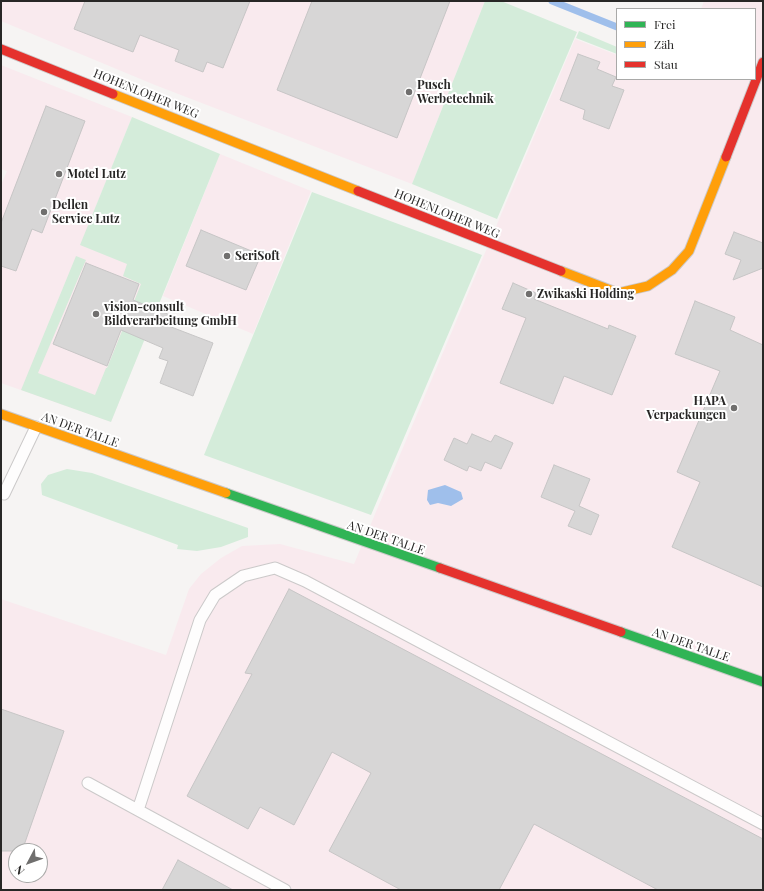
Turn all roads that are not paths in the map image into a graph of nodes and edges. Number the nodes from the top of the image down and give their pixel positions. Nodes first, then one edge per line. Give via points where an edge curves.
1 (1, 49) edge
2 (763, 62) edge
3 (756, 80) edge
4 (756, 80) edge
5 (1, 414) edge
6 (36, 427) junction
7 (4, 494) dead end
8 (763, 682) edge
9 (88, 783) dead end
10 (138, 810) junction
11 (763, 824) edge
12 (285, 890) edge

1 - 4 street, HOHENLOHER WEG via 618,293 648,286 672,270 689,251
2 - 3 street, HOHENLOHER WEG
5 - 6 street, AN DER TALLE
6 - 7 lane
6 - 8 street, AN DER TALLE
9 - 10 lane
10 - 11 lane via 200,620 215,595 243,576 275,568 312,585
10 - 12 lane

